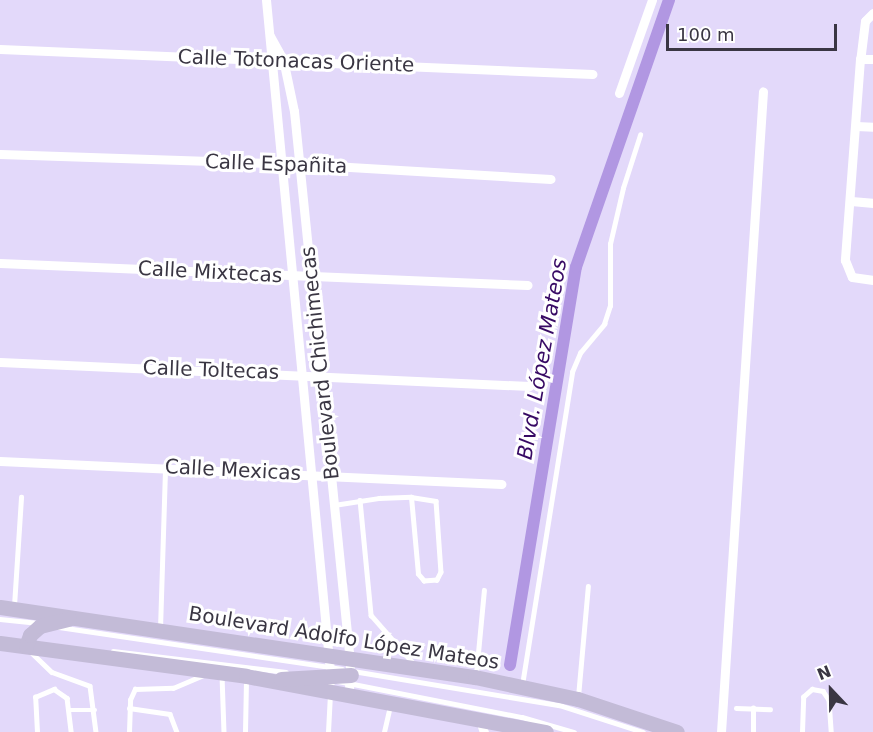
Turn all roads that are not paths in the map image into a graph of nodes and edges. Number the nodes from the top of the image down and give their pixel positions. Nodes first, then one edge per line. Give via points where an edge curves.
1 (266, 0) edge
2 (652, 0) edge
3 (873, 13) edge
4 (269, 35) junction
5 (0, 49) edge
6 (269, 58) junction
7 (283, 59) junction
8 (860, 59) junction
9 (873, 59) edge
10 (592, 74) dead end
11 (763, 91) dead end
12 (619, 93) dead end
13 (856, 126) junction
14 (873, 127) edge
15 (640, 135) dead end
16 (0, 154) edge
17 (283, 164) junction
18 (299, 164) junction
19 (551, 179) dead end
20 (850, 201) junction
21 (873, 203) edge
22 (0, 262) edge
23 (294, 276) junction
24 (310, 278) junction
25 (873, 279) edge
26 (528, 285) dead end
27 (0, 362) edge
28 (302, 373) junction
29 (320, 374) junction
30 (529, 386) dead end
31 (0, 461) edge
32 (165, 467) junction
33 (313, 474) junction
34 (332, 475) junction
35 (501, 484) dead end
36 (21, 497) dead end
37 (411, 497) junction
38 (360, 500) junction
39 (334, 505) junction
40 (588, 586) dead end
41 (484, 590) dead end
42 (7, 608) edge
43 (75, 618) junction
44 (0, 619) edge
45 (48, 625) junction
46 (160, 631) junction
47 (0, 637) edge
48 (0, 643) edge
49 (27, 644) junction
50 (419, 669) junction
51 (217, 672) junction
52 (331, 674) junction
53 (304, 675) junction
54 (246, 676) junction
55 (476, 677) junction
56 (350, 678) junction
57 (272, 681) junction
58 (522, 688) junction
59 (578, 699) junction
60 (390, 702) junction
61 (129, 708) junction
62 (736, 708) dead end
63 (753, 708) junction
64 (770, 708) dead end
65 (69, 710) junction
66 (95, 710) junction
67 (479, 717) junction
68 (37, 732) edge
69 (71, 732) edge
70 (96, 732) edge
71 (129, 732) edge
72 (177, 732) edge
73 (224, 732) edge
74 (245, 732) edge
75 (328, 732) edge
76 (384, 732) edge
77 (484, 732) edge
78 (546, 732) edge
79 (574, 732) edge
80 (643, 732) edge
81 (677, 732) edge
82 (721, 732) edge
83 (753, 732) edge
84 (802, 732) edge
85 (831, 732) edge

1 - 4 street, Boulevard Chichimecas
2 - 12 street
3 - 8 street via 865,21
4 - 6 street, Boulevard Chichimecas
4 - 7 street, Boulevard Chichimecas
5 - 6 street, Calle Totonacas Oriente
6 - 7 street, Calle Totonacas Oriente
6 - 17 street, Boulevard Chichimecas
7 - 10 street, Calle Totonacas Oriente
7 - 18 street, Boulevard Chichimecas via 291,90
8 - 9 street
8 - 13 street
11 - 82 street
13 - 14 street
13 - 20 street
15 - 58 lane via 610,244 610,306 604,324 580,353 572,372
16 - 17 street, Calle Españita
17 - 18 street, Calle Españita
17 - 23 street, Boulevard Chichimecas
18 - 19 street, Calle Españita
18 - 24 street, Boulevard Chichimecas
20 - 21 street
20 - 25 street via 846,265 852,277
22 - 23 street, Calle Mixtecas
23 - 24 street, Calle Mixtecas
23 - 28 street, Boulevard Chichimecas
24 - 26 street, Calle Mixtecas
24 - 29 street, Boulevard Chichimecas
27 - 28 street, Calle Toltecas
28 - 29 street, Calle Toltecas
28 - 33 street, Boulevard Chichimecas
29 - 30 street, Calle Toltecas
29 - 34 street, Boulevard Chichimecas
31 - 32 street, Calle Mexicas
32 - 33 street, Calle Mexicas
32 - 46 lane
33 - 34 street, Calle Mexicas
33 - 52 street, Boulevard Chichimecas
34 - 35 street, Calle Mexicas
34 - 39 street, Boulevard Chichimecas
36 - 42 lane
37 - 37 lane via 438,503 441,572 437,580 424,581 418,574
37 - 38 lane
38 - 39 lane
38 - 50 lane via 371,615
39 - 56 street, Boulevard Chichimecas
40 - 59 lane
41 - 55 lane
42 - 43 main road, Boulevard Adolfo López Mateos
43 - 45 main road
43 - 46 main road, Boulevard Adolfo López Mateos
44 - 45 lane
45 - 49 main road via 34,630
45 - 52 lane
46 - 52 main road, Boulevard Adolfo López Mateos
47 - 49 lane
48 - 49 main road, Boulevard Adolfo López Mateos
49 - 51 main road, Boulevard Adolfo López Mateos
49 - 53 lane
49 - 66 lane via 52,672 86,681
50 - 55 main road, Boulevard Adolfo López Mateos
50 - 56 main road, Boulevard Adolfo López Mateos
51 - 54 main road, Boulevard Adolfo López Mateos
51 - 61 lane via 174,688 135,689
51 - 73 lane
52 - 53 main road
52 - 56 main road, Boulevard Adolfo López Mateos
52 - 56 main road, Boulevard Adolfo López Mateos
52 - 57 main road, Boulevard Adolfo López Mateos
52 - 75 lane
53 - 57 main road
54 - 57 main road, Boulevard Adolfo López Mateos
54 - 74 lane
55 - 58 main road, Boulevard Adolfo López Mateos
56 - 60 main road, Boulevard Adolfo López Mateos
56 - 79 lane
56 - 80 lane via 559,705
58 - 59 main road, Boulevard Adolfo López Mateos
59 - 81 main road, Boulevard Adolfo López Mateos
60 - 67 main road, Boulevard Adolfo López Mateos
60 - 76 lane
61 - 71 lane
61 - 72 lane via 170,714
62 - 63 lane
63 - 64 lane
63 - 83 lane
65 - 66 lane
65 - 68 lane via 60,691 39,693 34,703
65 - 69 lane
66 - 70 lane
67 - 77 street
67 - 78 main road, Boulevard Adolfo López Mateos
84 - 85 lane via 803,697 812,689 823,691 829,700

